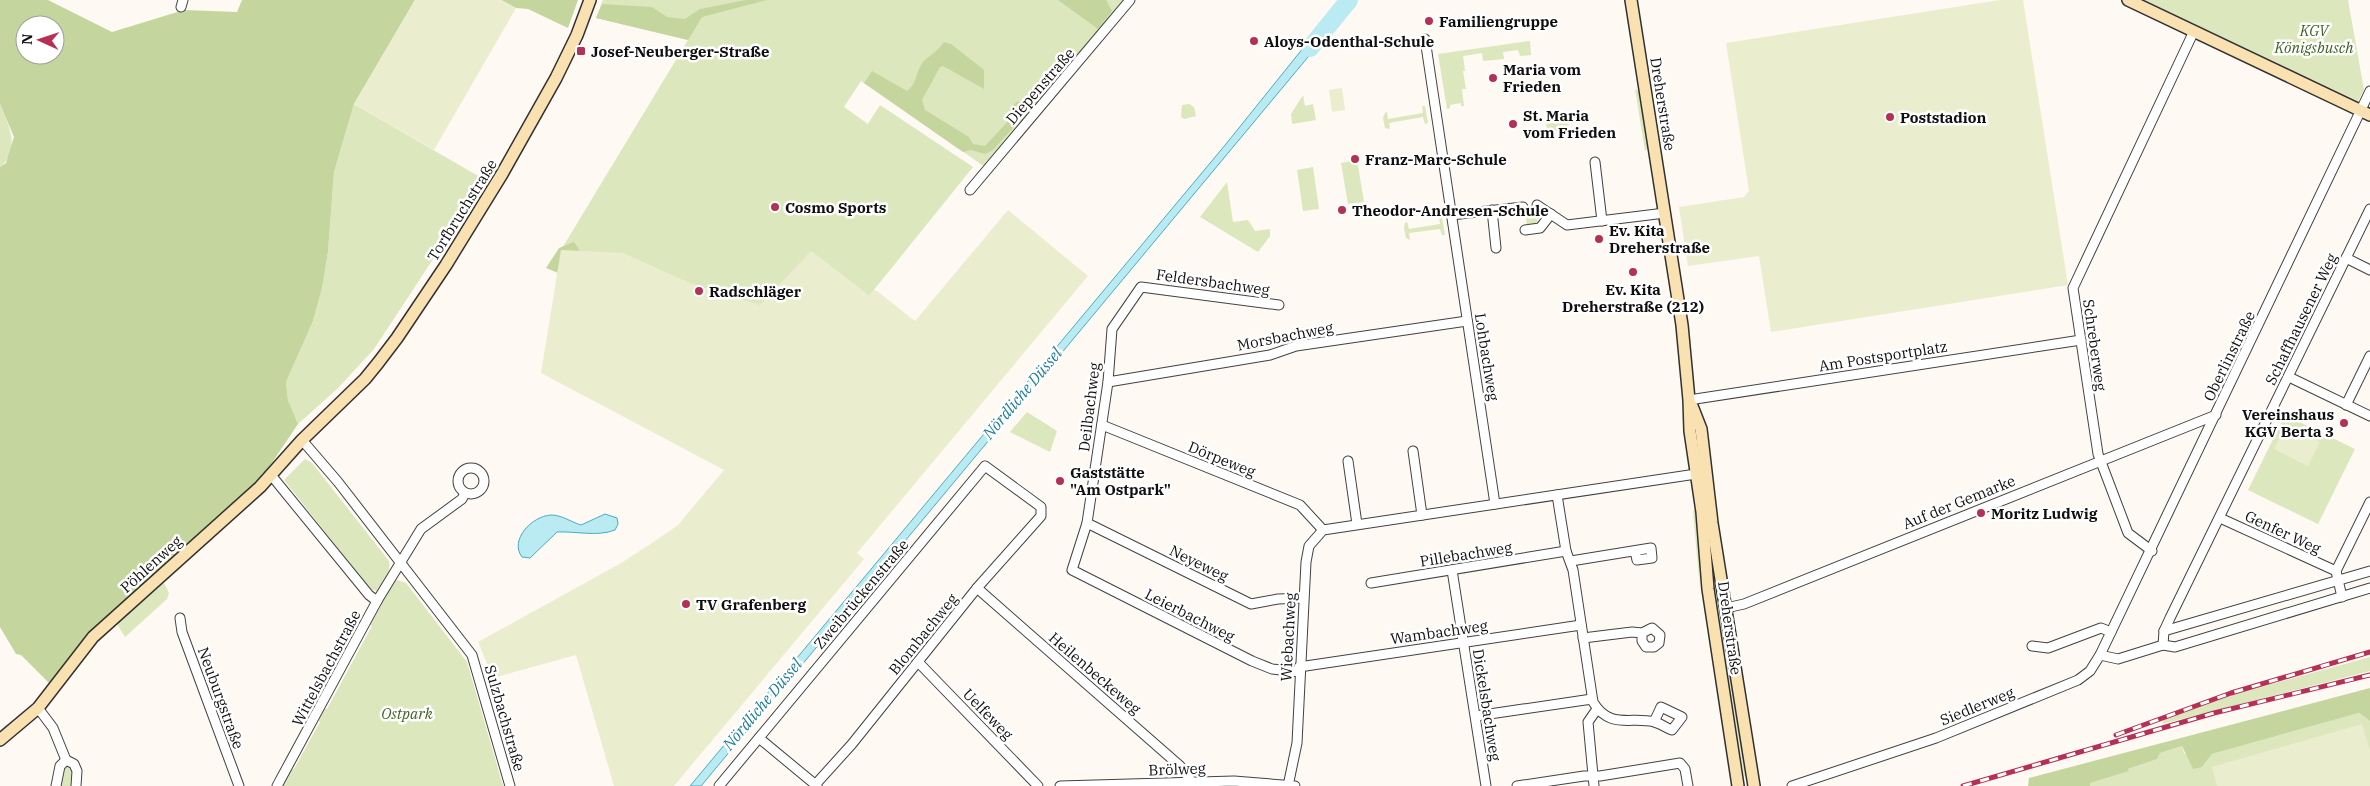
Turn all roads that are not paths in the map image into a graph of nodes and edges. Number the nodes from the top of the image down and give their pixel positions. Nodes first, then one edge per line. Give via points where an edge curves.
1 (590, 0) edge
2 (1130, 0) edge
3 (1632, 0) edge
4 (2128, 0) edge
5 (2194, 31) junction
6 (1425, 39) dead end
7 (2370, 91) edge
8 (2366, 113) edge
9 (1595, 162) dead end
10 (970, 190) dead end
11 (1537, 205) dead end
12 (1523, 207) dead end
13 (2370, 209) edge
14 (1492, 210) junction
15 (1665, 213) junction
16 (1551, 214) junction
17 (1451, 215) junction
18 (1602, 221) junction
19 (1525, 230) dead end
20 (1496, 248) dead end
21 (2346, 258) junction
22 (2370, 270) edge
23 (1144, 286) joint
24 (1279, 305) dead end
25 (1467, 321) junction
26 (2081, 340) junction
27 (2370, 356) edge
28 (2289, 377) junction
29 (1108, 382) junction
30 (1689, 400) junction
31 (2346, 405) junction
32 (328, 415) joint
33 (2216, 416) junction
34 (2370, 416) edge
35 (1102, 425) junction
36 (302, 440) junction
37 (1413, 450) dead end
38 (1348, 461) dead end
39 (2101, 461) junction
40 (1696, 474) junction
41 (271, 475) junction
42 (465, 493) dead end
43 (1557, 495) junction
44 (1034, 501) joint
45 (2370, 502) edge
46 (1495, 504) junction
47 (1422, 515) junction
48 (2220, 518) junction
49 (1087, 523) junction
50 (1712, 523) junction
51 (1358, 524) junction
52 (1323, 530) junction
53 (1635, 550) dead end
54 (2152, 550) junction
55 (1566, 551) junction
56 (1571, 561) junction
57 (400, 563) junction
58 (1072, 570) joint
59 (1452, 570) junction
60 (2336, 571) junction
61 (2370, 571) edge
62 (2338, 581) junction
63 (1371, 583) dead end
64 (977, 588) junction
65 (2370, 588) edge
66 (2342, 597) junction
67 (1303, 598) junction
68 (377, 601) junction
69 (1726, 608) junction
70 (1711, 611) junction
71 (180, 618) dead end
72 (1582, 625) junction
73 (2164, 631) junction
74 (2112, 632) junction
75 (1642, 633) dead end
76 (1584, 638) junction
77 (1463, 643) junction
78 (2162, 645) junction
79 (2032, 646) dead end
80 (2100, 655) junction
81 (918, 662) junction
82 (1300, 669) junction
83 (1592, 699) junction
84 (38, 708) junction
85 (1597, 709) junction
86 (1476, 716) junction
87 (1654, 722) dead end
88 (760, 738) junction
89 (0, 740) edge
90 (66, 760) junction
91 (1593, 781) edge
92 (1192, 784) edge
93 (816, 785) edge
94 (56, 786) edge
95 (76, 786) edge
96 (238, 786) edge
97 (277, 786) edge
98 (510, 786) edge
99 (719, 786) edge
100 (1038, 786) edge
101 (1060, 786) edge
102 (1067, 786) edge
103 (1291, 786) edge
104 (1486, 786) edge
105 (1517, 786) edge
106 (1688, 786) edge
107 (1738, 786) edge
108 (1754, 786) edge
109 (1792, 786) edge

1 - 32 main road, Torfbruchstraße via 577,35 549,90 466,234 397,338 364,379
2 - 10 street, Diepenstraße
3 - 15 main road, Dreherstraße
4 - 5 main road
5 - 8 main road
5 - 26 street, Schreberweg via 2074,282
6 - 17 street, Lohbachweg
7 - 8 street, Oberlinstraße
8 - 33 street, Oberlinstraße
9 - 18 street
11 - 16 street
12 - 14 street
13 - 21 street, Schaffhausener Weg
14 - 17 street
14 - 20 street
15 - 18 street
15 - 30 main road, Dreherstraße via 1682,325
16 - 18 street via 1567,225
16 - 19 street via 1540,228
17 - 25 street, Lohbachweg
21 - 22 street
21 - 28 street, Schaffhausener Weg
23 - 24 street, Feldersbachweg
23 - 29 street, Deilbachweg via 1113,326
25 - 29 street, Morsbachweg via 1296,346 1270,355
25 - 46 street, Lohbachweg
26 - 30 street, Am Postsportplatz
26 - 39 street, Schreberweg
27 - 31 street
28 - 31 street
28 - 48 street, Schaffhausener Weg
29 - 35 street, Deilbachweg
30 - 40 main road, Dreherstraße
30 - 50 main road, Dreherstraße via 1701,429
31 - 34 street
32 - 36 main road, Pöhlenweg
33 - 39 street, Auf der Gemarke
33 - 54 street, Oberlinstraße
35 - 49 street, Deilbachweg
35 - 52 street, Dörpeweg via 1300,505
36 - 41 main road, Pöhlenweg
36 - 57 street, Sulzbachstraße
37 - 47 street
38 - 51 street
39 - 54 street, Schreberweg via 2128,532
39 - 69 street, Auf der Gemarke via 1744,604
40 - 43 street
40 - 50 street, Dreherstraße via 1703,478
40 - 70 main road, Dreherstraße
41 - 68 street
41 - 84 main road, Pöhlenweg via 93,637
42 - 57 street via 462,499 421,529
43 - 46 street
43 - 55 street
44 - 64 street, Blombachweg via 1042,509 1040,516
44 - 88 street, Zweibrückenstraße via 985,466
45 - 60 street
46 - 47 street
47 - 51 street
48 - 60 street, Genfer Weg
48 - 73 street, Schaffhausener Weg
49 - 58 street, Deilbachweg
49 - 67 street, Neyeweg via 1251,604
50 - 69 main road, Dreherstraße
51 - 52 street
52 - 67 street, Wiebachweg via 1309,546
53 - 56 street
54 - 74 street, Oberlinstraße
55 - 56 street
55 - 59 street, Pillebachweg
56 - 72 street
57 - 68 street, Wittelsbachstraße
57 - 98 street, Sulzbachstraße via 472,655
58 - 82 street, Leierbachweg via 1252,661 1278,670
59 - 63 street, Pillebachweg
59 - 77 street, Dickelsbachweg
60 - 62 street
61 - 62 street
62 - 66 street
62 - 73 street
64 - 81 street, Blombachweg
64 - 92 street, Heilenbeckeweg via 1180,766
65 - 66 street
66 - 78 street via 2175,647
67 - 82 street, Wiebachweg
68 - 97 street, Wittelsbachstraße
69 - 70 main road, Auf der Gemarke
69 - 108 main road, Dreherstraße
70 - 107 main road, Dreherstraße
71 - 96 street, Neuburgstraße via 182,632
72 - 76 street
72 - 77 street, Wambachweg
73 - 78 street
74 - 79 street via 2101,628 2048,648
74 - 80 street, Oberlinstraße
75 - 76 street
76 - 83 street
77 - 82 street, Wambachweg
77 - 86 street, Dickelsbachweg
78 - 80 street via 2118,659
80 - 109 street, Siedlerweg via 2090,671 2078,680 1936,738
81 - 93 street, Blombachweg
81 - 100 street, Uelfeweg
82 - 103 street, Wiebachweg via 1297,743
83 - 85 street
83 - 86 street
84 - 89 main road, Pöhlenweg
84 - 90 street via 53,728
85 - 87 street via 1615,720
85 - 91 street via 1588,722
86 - 104 street, Dickelsbachweg
88 - 93 street
88 - 99 street, Zweibrückenstraße
90 - 94 street via 60,766
90 - 95 street via 74,764 77,771
91 - 105 street via 1584,776
91 - 106 street via 1680,763 1685,769
92 - 102 street, Brölweg
92 - 103 street, Brölweg
101 - 102 street, Brölweg

